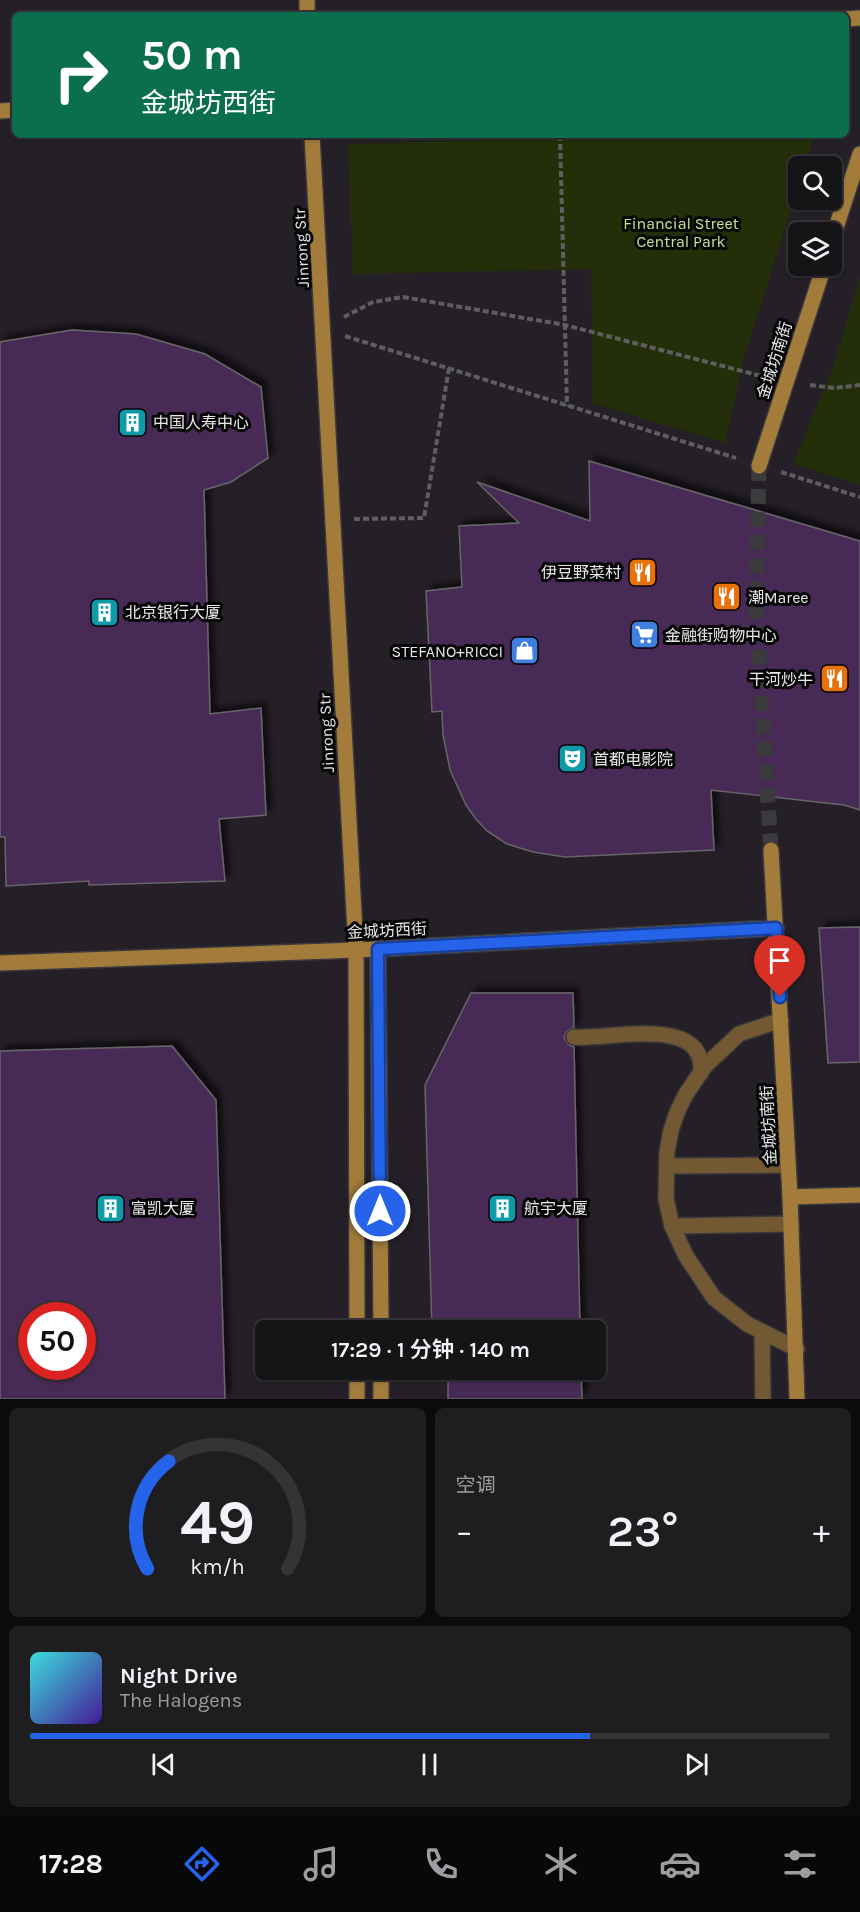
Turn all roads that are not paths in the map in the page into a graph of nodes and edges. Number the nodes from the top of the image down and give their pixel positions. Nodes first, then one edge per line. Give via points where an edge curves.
1 (312, 138) edge
2 (860, 154) edge
3 (838, 222) edge
4 (821, 276) edge
5 (759, 466) tunnel mouth
6 (771, 850) tunnel mouth
7 (776, 928) junction
8 (378, 949) junction
9 (356, 950) junction
10 (0, 963) edge
11 (781, 1020) junction
12 (574, 1037) dead end
13 (701, 1073) junction
14 (788, 1165) junction
15 (667, 1166) junction
16 (860, 1195) edge
17 (790, 1197) junction
18 (791, 1224) junction
19 (672, 1226) junction
20 (357, 1320) edge
21 (381, 1320) edge
22 (762, 1332) junction
23 (797, 1349) junction
24 (357, 1380) edge
25 (381, 1380) edge
26 (357, 1399) edge
27 (381, 1399) edge
28 (764, 1399) edge
29 (797, 1399) edge

1 - 9 street, Jinrong Str
2 - 3 street
4 - 5 street, 金城坊南街
6 - 7 street, 金城坊南街
7 - 8 street, 金城坊西街
7 - 11 street, 金城坊南街
8 - 9 street, 金城坊西街
8 - 21 street
9 - 10 street, 金城坊西街
9 - 20 street, Jinrong Str
11 - 13 street via 739,1034
11 - 14 street, 金城坊南街
12 - 13 street via 681,1037 695,1047
13 - 15 street via 678,1110 671,1130
14 - 15 street
14 - 17 street, 金城坊南街
15 - 19 street via 666,1199
16 - 17 street
17 - 18 street, 金城坊南街
18 - 19 street
18 - 23 street, 金城坊南街
19 - 22 street via 686,1256 714,1298
22 - 23 street
22 - 28 street
23 - 29 street, 金城坊南街
24 - 26 street
25 - 27 street

